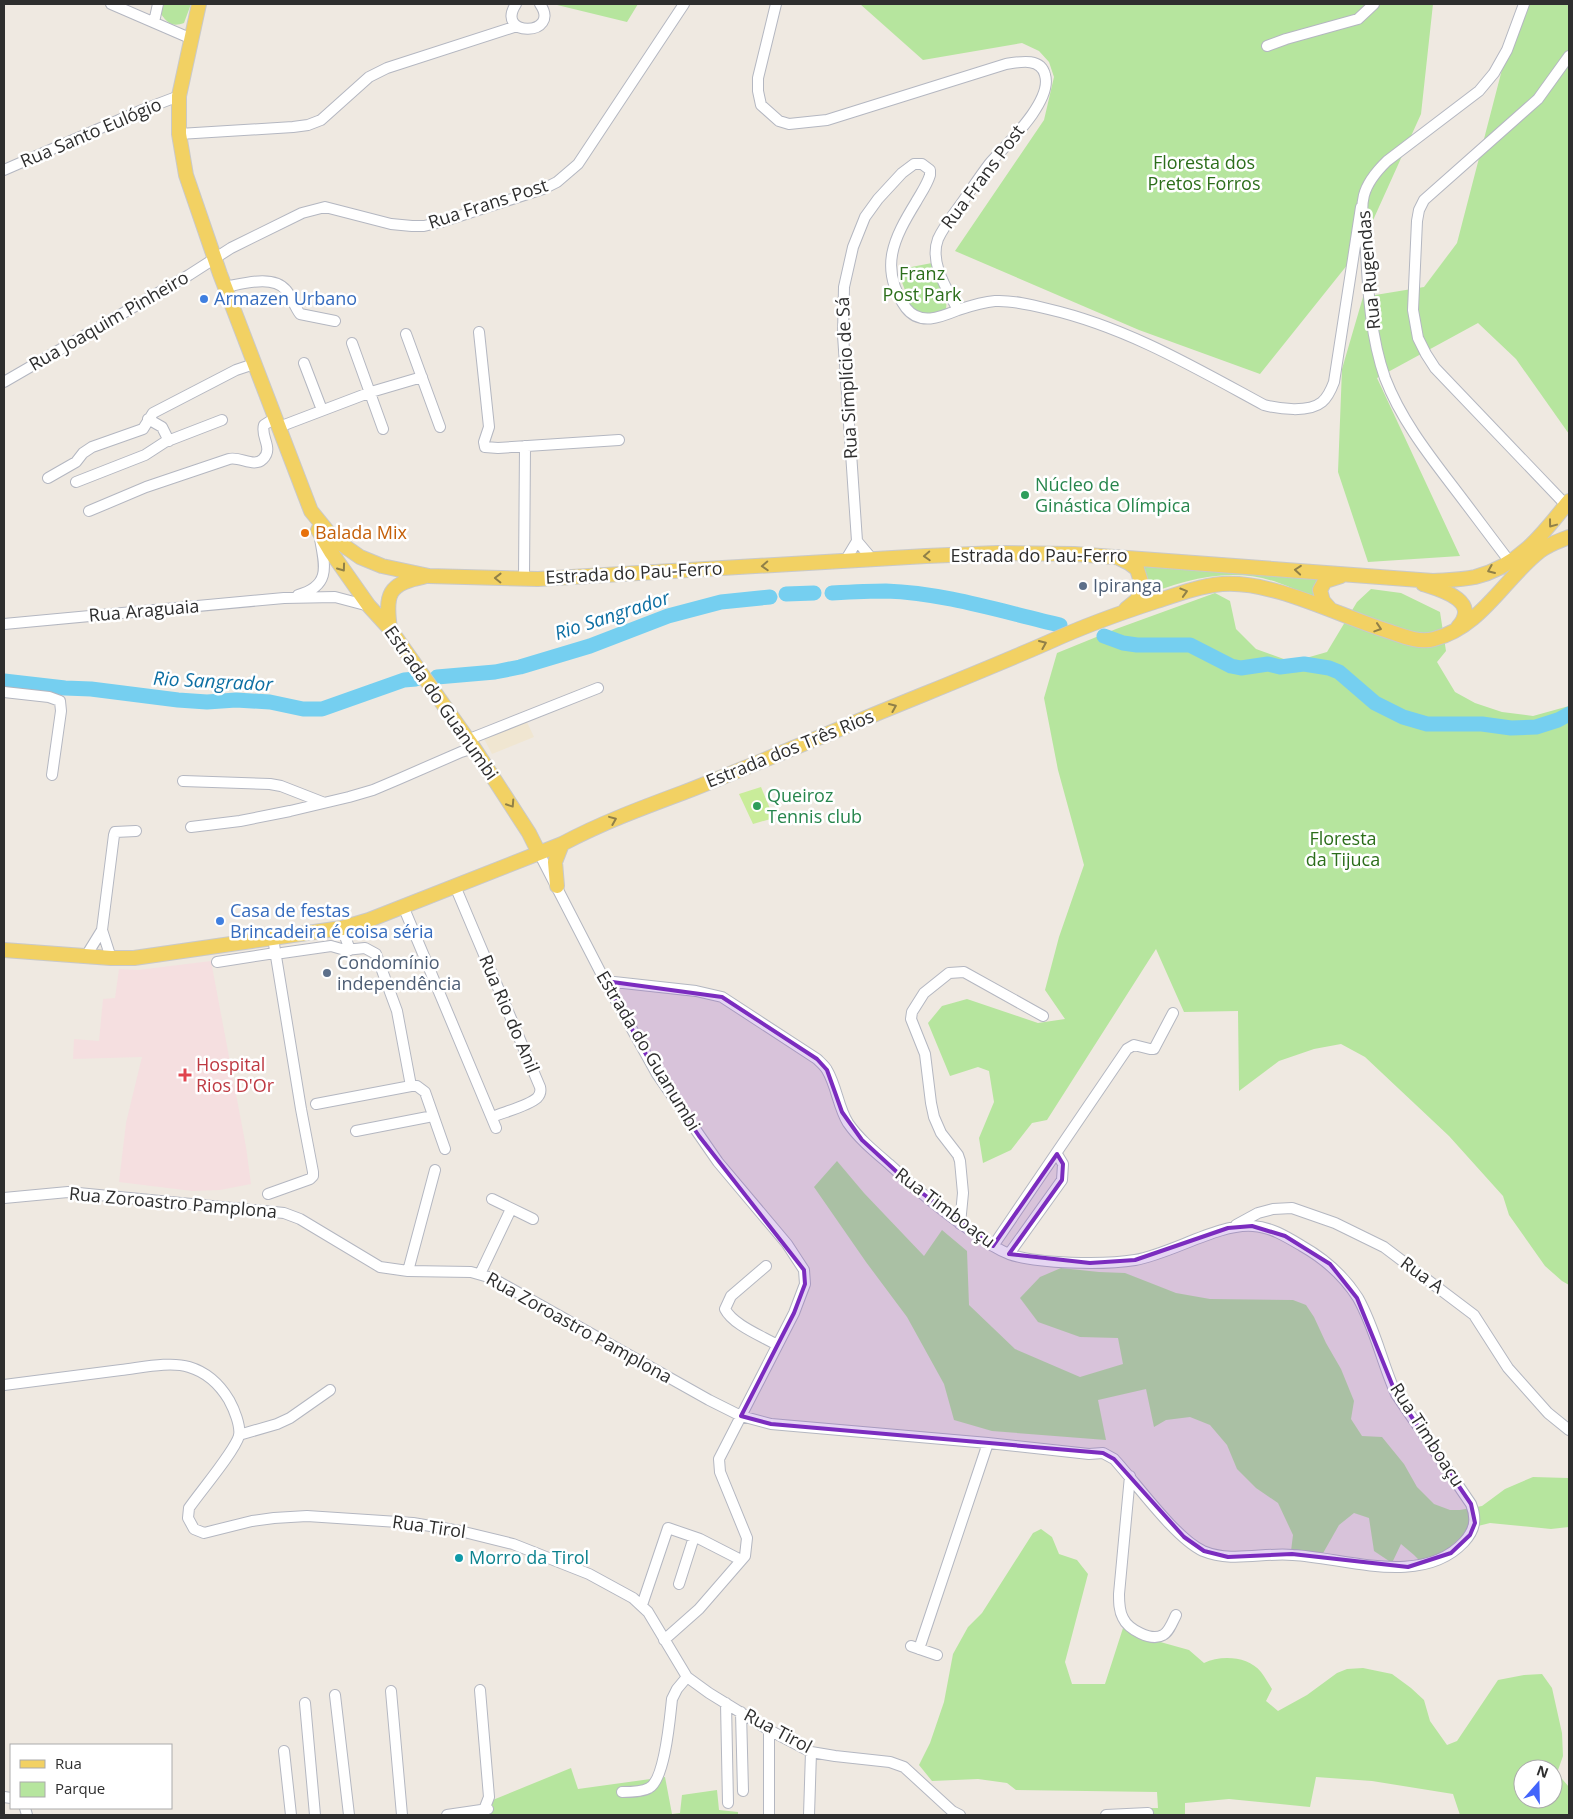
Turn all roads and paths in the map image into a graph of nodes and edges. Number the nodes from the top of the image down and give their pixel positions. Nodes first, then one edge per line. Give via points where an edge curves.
1 (112, 4) edge
2 (158, 4) edge
3 (199, 4) edge
4 (540, 4) edge
5 (684, 4) edge
6 (776, 4) edge
7 (1374, 4) edge
8 (1524, 4) edge
9 (511, 6) edge
10 (154, 22) junction
11 (517, 26) junction
12 (192, 39) junction
13 (1266, 46) dead end
14 (1569, 56) edge
15 (179, 96) junction
16 (179, 134) junction
17 (4, 170) edge
18 (1361, 207) junction
19 (215, 258) junction
20 (225, 287) junction
21 (958, 310) junction
22 (335, 321) dead end
23 (479, 332) dead end
24 (406, 334) dead end
25 (352, 343) dead end
26 (304, 363) dead end
27 (254, 364) junction
28 (422, 377) junction
29 (4, 382) edge
30 (371, 392) junction
31 (322, 410) junction
32 (148, 419) junction
33 (222, 420) dead end
34 (277, 422) junction
35 (440, 427) dead end
36 (383, 428) dead end
37 (619, 440) dead end
38 (169, 441) junction
39 (525, 446) junction
40 (48, 478) dead end
41 (76, 482) dead end
42 (1568, 503) edge
43 (89, 511) dead end
44 (311, 511) junction
45 (320, 536) junction
46 (1569, 537) edge
47 (857, 542) junction
48 (1536, 548) junction
49 (1116, 556) junction
50 (873, 560) junction
51 (846, 561) junction
52 (1510, 562) junction
53 (1347, 574) junction
54 (429, 576) junction
55 (524, 578) junction
56 (1403, 578) junction
57 (284, 598) junction
58 (369, 606) junction
59 (1332, 611) junction
60 (1121, 613) junction
61 (4, 624) edge
62 (390, 629) junction
63 (1455, 630) junction
64 (598, 688) dead end
65 (4, 692) edge
66 (470, 744) junction
67 (52, 775) dead end
68 (183, 781) dead end
69 (322, 802) junction
70 (191, 827) dead end
71 (136, 831) dead end
72 (529, 833) junction
73 (565, 842) junction
74 (539, 853) junction
75 (502, 867) junction
76 (455, 886) junction
77 (557, 886) junction
78 (403, 906) junction
79 (342, 928) junction
80 (102, 930) junction
81 (274, 938) junction
82 (4, 950) edge
83 (350, 950) junction
84 (279, 953) junction
85 (86, 956) junction
86 (110, 958) junction
87 (217, 962) dead end
88 (605, 981) junction
89 (1173, 1013) dead end
90 (1043, 1016) dead end
91 (411, 1086) junction
92 (316, 1104) dead end
93 (433, 1116) junction
94 (492, 1117) junction
95 (496, 1128) dead end
96 (356, 1132) dead end
97 (445, 1149) dead end
98 (1057, 1154) junction
99 (435, 1170) dead end
100 (268, 1194) dead end
101 (4, 1198) edge
102 (492, 1199) dead end
103 (512, 1209) junction
104 (533, 1220) dead end
105 (960, 1224) junction
106 (1228, 1228) junction
107 (993, 1246) junction
108 (1010, 1254) junction
109 (766, 1266) dead end
110 (408, 1270) junction
111 (480, 1274) junction
112 (777, 1345) junction
113 (4, 1385) edge
114 (330, 1390) dead end
115 (741, 1416) junction
116 (1569, 1430) edge
117 (239, 1435) junction
118 (988, 1443) junction
119 (1130, 1476) junction
120 (694, 1537) junction
121 (741, 1560) junction
122 (679, 1584) dead end
123 (642, 1605) junction
124 (1176, 1616) dead end
125 (664, 1640) junction
126 (937, 1655) dead end
127 (687, 1677) junction
128 (480, 1690) dead end
129 (391, 1691) dead end
130 (334, 1695) dead end
131 (305, 1703) dead end
132 (726, 1703) junction
133 (741, 1712) junction
134 (769, 1730) junction
135 (284, 1751) dead end
136 (811, 1752) junction
137 (742, 1791) dead end
138 (622, 1792) dead end
139 (728, 1803) dead end
140 (486, 1811) edge
141 (1148, 1813) dead end
142 (291, 1815) edge
143 (316, 1815) edge
144 (349, 1815) edge
145 (402, 1815) edge
146 (447, 1815) edge
147 (769, 1815) edge
148 (810, 1815) edge
149 (960, 1815) edge
150 (1106, 1815) edge

1 - 10 street
2 - 10 street
3 - 12 main road, Estrada do Pau-Ferro
4 - 11 street via 544,16 540,24 532,30
5 - 19 street, Rua Frans Post via 578,164 557,182 529,194 424,226 401,226 335,208 315,208
6 - 21 street, Rua Frans Post via 758,78 758,91 761,105 779,121 789,124 827,120 1006,64 1035,63 1045,72 1046,91 1038,105 989,165 935,246 944,283
7 - 13 street via 1358,19
8 - 18 street, Rua Rugendas via 1507,50 1494,73 1478,91 1378,170 1370,180
9 - 11 street
10 - 12 street
11 - 16 street via 377,72 315,123
12 - 15 main road, Estrada do Pau-Ferro
14 - 42 street via 1538,99 1424,200 1417,221 1412,296 1418,338 1435,368
15 - 16 main road, Estrada do Pau-Ferro
15 - 17 street, Rua Santo Eulógio
16 - 19 main road, Estrada do Pau-Ferro via 186,174
18 - 21 street via 1334,382 1329,395 1310,407 1274,408 1142,341 1069,314 996,301
18 - 52 street, Rua Rugendas via 1375,341 1396,403 1433,461
19 - 20 main road, Estrada do Pau-Ferro
19 - 29 street, Rua Joaquim Pinheiro
20 - 22 street via 276,282 288,292 300,314
20 - 27 main road, Estrada do Pau-Ferro
21 - 47 street, Rua Simplício de Sá via 929,320 918,317 908,310 894,284 891,261 894,244 930,175 930,170 922,164 914,164 902,173 865,217 853,247 844,287 843,336
23 - 39 street via 489,427 485,447
24 - 28 street
25 - 30 street
26 - 31 street
27 - 32 street via 153,413
27 - 34 main road, Estrada do Pau-Ferro
28 - 30 street
28 - 35 street
30 - 31 street
30 - 36 street
31 - 34 street
32 - 38 street via 162,427
32 - 40 street via 143,429 92,447 76,462
33 - 38 street
34 - 43 street via 264,426 268,448 260,462 229,459 146,487
34 - 44 main road, Estrada do Pau-Ferro
37 - 39 street
38 - 41 street via 145,455
39 - 55 street
42 -> 48 main road, Estrada dos Três Rios
44 - 45 main road, Estrada do Guanumbi
44 - 54 main road, Estrada do Pau-Ferro via 333,538 360,557 382,566
45 - 57 street, Rua Araguaia via 324,567 321,581 305,593
45 -> 58 main road, Estrada do Guanumbi
46 - 48 main road
47 - 50 street
47 - 51 street
48 - 52 main road, Estrada do Pau-Ferro
48 - 63 main road, Estrada dos Três Rios via 1487,606
49 -> 50 main road, Estrada do Pau-Ferro via 998,553
53 -> 49 main road, Estrada do Pau-Ferro
49 - 60 main road via 1137,569 1142,585 1137,600
50 - 51 main road, Estrada do Pau-Ferro
51 -> 55 main road, Estrada do Pau-Ferro
52 -> 56 main road, Estrada do Pau-Ferro via 1476,576 1433,580
53 - 56 main road, Estrada do Pau-Ferro
53 - 59 main road via 1322,585 1322,601
55 -> 54 main road, Estrada do Pau-Ferro
54 - 62 main road via 407,580 392,591 388,602
56 - 63 main road via 1449,593 1461,602 1464,618
57 - 58 street, Rua Araguaia via 335,597
57 - 61 street, Rua Araguaia
58 - 62 main road, Estrada do Guanumbi
60 -> 59 main road, Estrada dos Três Rios via 1197,588 1221,584 1255,586
59 -> 63 main road, Estrada dos Três Rios via 1418,640 1431,640
73 -> 60 main road, Estrada dos Três Rios
62 - 66 main road, Estrada do Guanumbi
64 - 66 street
65 - 67 street via 60,701 62,711
66 - 69 street via 461,752 373,790
66 -> 72 main road, Estrada do Guanumbi
68 - 69 street via 270,784
69 - 70 street via 290,811
71 - 80 street via 115,832
72 - 73 main road via 538,838
72 - 74 main road, Estrada do Guanumbi
72 - 75 main road via 523,850
73 - 74 main road, Estrada dos Três Rios
73 - 77 main road via 555,862
74 - 75 main road, Estrada dos Três Rios
74 - 77 street, Estrada do Guanumbi
75 - 76 main road, Estrada dos Três Rios
76 - 78 main road, Estrada dos Três Rios
76 - 94 street, Rua Rio do Anil via 541,1091 532,1101
77 - 88 street, Estrada do Guanumbi
78 - 79 main road, Estrada dos Três Rios
78 - 94 street
79 - 81 main road, Estrada dos Três Rios
79 - 83 street
80 - 85 street
80 - 86 street
81 - 84 street
81 - 86 main road, Estrada dos Três Rios via 134,958
82 - 85 main road, Estrada dos Três Rios
83 - 84 street via 331,946
83 - 91 street via 365,948 376,954 397,1011
84 - 87 street
84 - 100 street via 313,1176
85 - 86 main road, Estrada dos Três Rios
88 - 105 street, Rua Timboaçu via 722,997 817,1059 828,1070 842,1112 862,1140
88 - 112 street, Estrada do Guanumbi via 657,1074 699,1136 787,1244 804,1270 805,1284
89 - 98 street via 1154,1049 1134,1045 1127,1049
90 - 105 street via 964,972 955,971 924,993 912,1012 911,1019 925,1054 934,1117 960,1161 963,1193
91 - 92 street
91 - 93 street via 425,1092
93 - 96 street
93 - 97 street
94 - 95 street
98 - 107 street
98 - 108 street via 1062,1164 1062,1180
99 - 110 street
101 - 110 street, Rua Zoroastro Pamplona via 68,1192 284,1213 300,1219 380,1267
102 - 103 street
103 - 104 street
103 - 111 street
105 - 107 street, Rua Timboaçu
106 - 108 street, Rua Timboaçu via 1135,1260 1090,1263
106 - 116 street, Rua A via 1258,1213 1292,1208 1374,1241 1474,1315 1508,1368
106 - 119 street, Rua Timboaçu via 1252,1226 1286,1236 1330,1264 1346,1282 1369,1321 1396,1394 1465,1493 1475,1523 1470,1535 1451,1553 1408,1567 1292,1554 1228,1557 1204,1551 1184,1537
107 - 108 street, Rua Timboaçu
109 - 112 street via 731,1296 725,1309 728,1316
110 - 111 street, Rua Zoroastro Pamplona
111 - 115 street, Rua Zoroastro Pamplona
112 - 115 street, Estrada do Guanumbi
113 - 117 street via 150,1366 188,1366 202,1372 224,1392 237,1418
114 - 117 street via 290,1418
115 - 118 street, Rua Timboaçu via 771,1424
115 - 121 street, Estrada do Guanumbi via 719,1465 747,1538 745,1556
117 - 123 street, Rua Tirol via 189,1508 190,1524 199,1532 213,1532 252,1521 307,1516 413,1523 451,1529 548,1556 598,1579
118 - 119 street, Rua Timboaçu via 1103,1453 1114,1459
118 - 126 street via 915,1647
119 - 124 street via 1120,1612 1135,1629 1153,1637 1166,1634
120 - 121 street
120 - 122 street
120 - 123 street via 668,1528
121 - 125 street, Estrada do Guanumbi via 699,1609
123 - 125 street, Rua Tirol
125 - 127 street, Rua Tirol
127 - 132 street, Rua Tirol
127 - 138 street via 672,1698 656,1782 641,1791
128 - 140 street via 489,1797
129 - 145 street
130 - 144 street
131 - 143 street
132 - 133 street, Rua Tirol
132 - 139 street
133 - 134 street, Rua Tirol
133 - 137 street
134 - 136 street, Rua Tirol
134 - 147 street
135 - 142 street
136 - 148 street
136 - 149 street, Rua Tirol via 897,1764 910,1771
140 - 146 street
141 - 150 street

